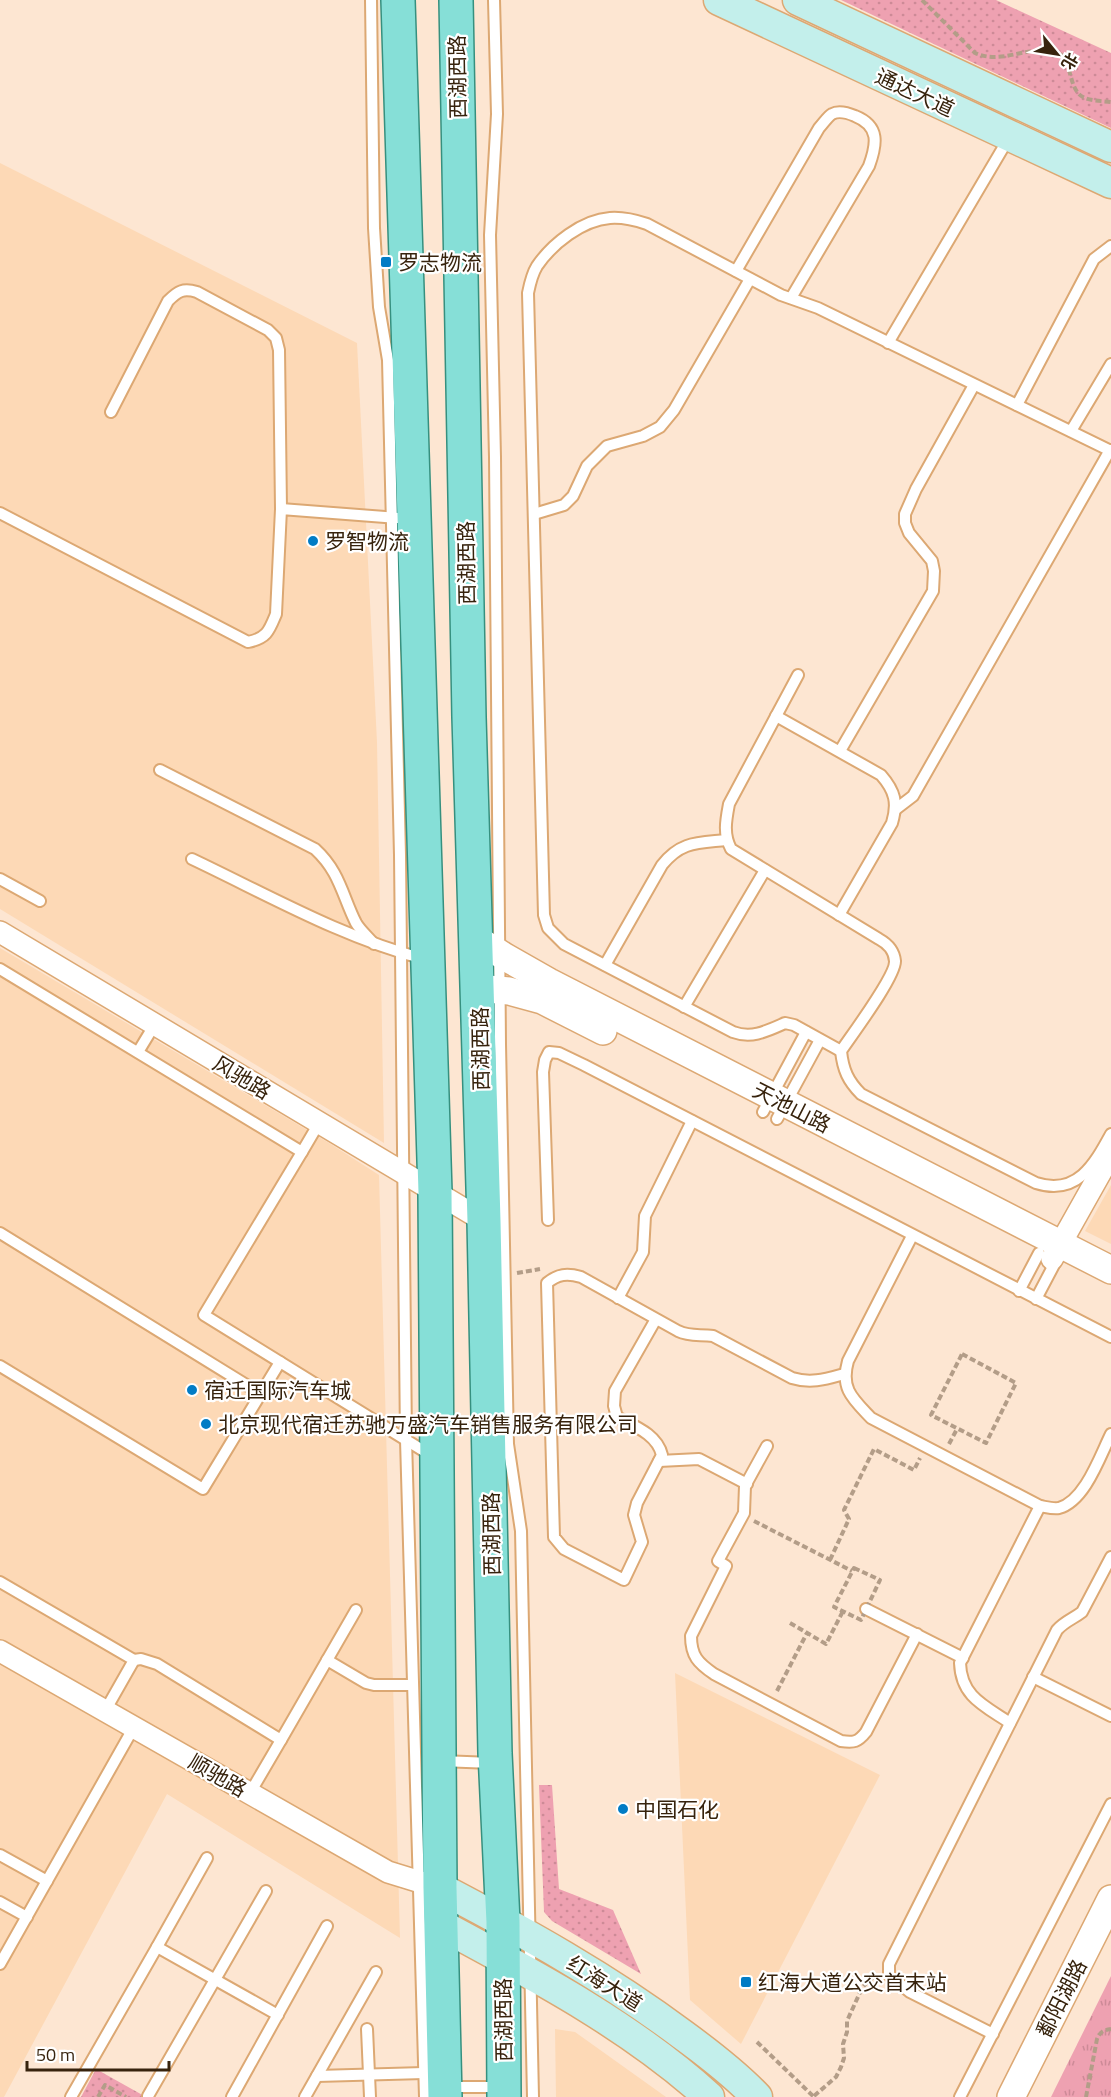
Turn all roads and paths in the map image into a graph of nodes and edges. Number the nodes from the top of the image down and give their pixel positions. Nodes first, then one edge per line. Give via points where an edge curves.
1 (370, 0) edge
2 (398, 0) edge
3 (456, 0) edge
4 (494, 0) edge
5 (719, 0) edge
6 (798, 0) edge
7 (922, 0) edge
8 (1111, 102) edge
9 (1010, 136) junction
10 (1111, 147) edge
11 (1111, 183) edge
12 (1111, 246) edge
13 (736, 271) junction
14 (750, 279) junction
15 (791, 298) junction
16 (888, 343) junction
17 (1111, 364) edge
18 (974, 385) junction
19 (1017, 405) junction
20 (111, 412) dead end
21 (1071, 431) junction
22 (1111, 450) edge
23 (281, 509) junction
24 (0, 513) edge
25 (534, 514) junction
26 (403, 518) junction
27 (798, 675) dead end
28 (776, 716) junction
29 (840, 751) junction
30 (160, 770) dead end
31 (896, 809) junction
32 (726, 840) junction
33 (192, 859) dead end
34 (765, 870) junction
35 (0, 879) edge
36 (40, 901) dead end
37 (839, 915) junction
38 (0, 932) edge
39 (374, 944) junction
40 (488, 946) junction
41 (414, 957) junction
42 (605, 965) junction
43 (0, 969) edge
44 (489, 989) junction
45 (684, 1007) junction
46 (155, 1024) junction
47 (806, 1032) junction
48 (820, 1040) junction
49 (841, 1051) junction
50 (138, 1052) junction
51 (774, 1108) junction
52 (692, 1121) junction
53 (319, 1123) junction
54 (1111, 1134) edge
55 (302, 1152) junction
56 (1111, 1154) edge
57 (404, 1173) junction
58 (435, 1192) junction
59 (548, 1220) dead end
60 (484, 1221) junction
61 (0, 1233) edge
62 (912, 1236) junction
63 (1052, 1254) junction
64 (1111, 1270) edge
65 (1111, 1289) edge
66 (1019, 1291) junction
67 (618, 1298) junction
68 (1036, 1299) junction
69 (656, 1319) junction
70 (1111, 1337) edge
71 (280, 1362) junction
72 (0, 1366) edge
73 (844, 1374) junction
74 (261, 1394) junction
75 (957, 1429) joint
76 (1111, 1434) edge
77 (406, 1440) junction
78 (767, 1446) dead end
79 (926, 1447) junction
80 (437, 1460) junction
81 (659, 1461) junction
82 (747, 1484) junction
83 (1040, 1506) junction
84 (742, 1515) junction
85 (1111, 1557) edge
86 (830, 1560) junction
87 (852, 1571) junction
88 (0, 1582) edge
89 (866, 1609) junction
90 (356, 1610) dead end
91 (843, 1611) junction
92 (790, 1623) dead end
93 (807, 1633) junction
94 (917, 1635) junction
95 (0, 1651) edge
96 (963, 1658) junction
97 (134, 1660) junction
98 (327, 1660) junction
99 (1033, 1677) junction
100 (413, 1685) junction
101 (771, 1703) junction
102 (105, 1711) junction
103 (1111, 1716) edge
104 (1010, 1722) junction
105 (134, 1727) junction
106 (281, 1740) junction
107 (439, 1761) junction
108 (495, 1763) junction
109 (250, 1793) junction
110 (1111, 1804) edge
111 (0, 1854) edge
112 (207, 1858) dead end
113 (47, 1881) junction
114 (430, 1885) junction
115 (266, 1891) dead end
116 (1111, 1899) edge
117 (0, 1902) edge
118 (27, 1917) junction
119 (441, 1925) junction
120 (327, 1926) dead end
121 (516, 1929) junction
122 (1111, 1930) edge
123 (158, 1947) junction
124 (0, 1964) edge
125 (517, 1966) junction
126 (376, 1972) dead end
127 (889, 1975) junction
128 (215, 1979) junction
129 (278, 2015) junction
130 (367, 2029) dead end
131 (1111, 2029) edge
132 (993, 2034) junction
133 (757, 2042) dead end
134 (369, 2075) junction
135 (317, 2076) junction
136 (435, 2089) edge
137 (514, 2094) edge
138 (148, 2096) edge
139 (71, 2097) edge
140 (98, 2097) edge
141 (126, 2097) edge
142 (232, 2097) edge
143 (305, 2097) edge
144 (370, 2097) edge
145 (709, 2097) edge
146 (757, 2097) edge
147 (814, 2097) edge
148 (960, 2097) edge
149 (1011, 2097) edge
150 (1027, 2097) edge
151 (1086, 2097) edge

1 - 26 lane via 379,307
2 - 26 main road
3 - 40 main road, 西湖西路 via 469,705
4 - 40 lane via 497,114 490,236 495,457
5 - 9 main road, 通达大道
6 - 10 main road, 通达大道
7 - 8 path via 975,52 985,57 1056,51 1063,55 1078,93 1084,98
9 - 11 main road, 通达大道
9 - 16 lane
12 - 19 lane via 1094,259
13 - 14 lane
13 - 15 lane via 819,128 832,114 846,112 866,120 875,135 869,166
13 - 25 lane via 633,219 609,218 590,224 550,250 537,267 528,292
14 - 15 lane
14 - 25 lane via 674,410 660,427 607,446 587,466 573,496 564,505
15 - 16 lane
16 - 18 lane
17 - 21 lane
18 - 19 lane
18 - 29 lane via 905,514 909,533 932,561 933,591
19 - 21 lane
20 - 23 lane via 168,301 177,292 186,288 197,292 256,323 276,338 279,350
21 - 22 lane
22 - 31 lane via 913,796
23 - 24 lane via 276,614 262,639 248,642
23 - 26 lane
25 - 42 lane via 544,915 554,936
26 - 41 main road
27 - 28 lane
28 - 29 lane
28 - 32 lane via 729,804
29 - 31 lane via 881,775 890,785
30 - 39 lane via 315,849 332,868 357,924
31 - 37 lane via 892,823
32 - 34 lane via 731,849
32 - 42 lane via 685,846 672,853
33 - 39 lane
34 - 37 lane
34 - 45 lane
35 - 36 lane
37 - 49 lane via 888,944 895,961
38 - 46 street, 风驰路
39 - 41 lane
40 - 44 main road, 西湖西路
40 - 51 street, 天池山路
41 - 57 lane
41 - 58 main road
42 - 45 lane
43 - 50 lane
44 - 51 street, 天池山路 via 542,1000
44 - 60 main road, 西湖西路
44 - 121 lane via 508,1444 520,1531
45 - 47 lane via 741,1035 764,1033 785,1023
46 - 50 lane
46 - 53 street, 风驰路
47 - 48 lane
47 - 51 lane
48 - 49 lane
48 - 51 lane
49 - 54 lane via 849,1082 861,1094 1045,1186 1070,1185 1097,1158
50 - 55 lane
51 - 63 street, 天池山路
52 - 59 lane via 559,1053 549,1052 543,1072
52 - 62 lane
52 - 67 lane via 645,1216 643,1252
53 - 55 lane
53 - 57 street, 风驰路
55 - 71 lane via 204,1315
56 - 63 street
57 - 58 street, 风驰路
57 - 77 lane
58 - 60 street, 风驰路
58 - 80 main road
60 - 108 main road, 西湖西路
61 - 74 lane
62 - 66 lane
62 - 73 lane
63 - 64 street, 天池山路
63 - 65 street, 天池山路
63 - 66 lane
63 - 68 lane
66 - 68 lane
67 - 69 lane
67 - 81 lane via 567,1273 547,1283 554,1537 564,1549 624,1580 642,1542 634,1515 637,1503
68 - 70 lane
69 - 73 lane via 688,1336 713,1336 804,1382
69 - 81 lane via 615,1391 614,1406 617,1417 644,1432 660,1447
71 - 74 lane
71 - 77 lane
72 - 74 lane via 203,1490
73 - 79 lane via 852,1398 871,1418
75 - 75 path via 986,1443 1016,1383 962,1354 931,1415
76 - 83 lane via 1076,1498 1056,1509
77 - 80 lane
77 - 100 lane
78 - 82 lane
79 - 83 lane
79 - 86 path via 914,1470 874,1449 844,1510 849,1519
80 - 107 main road
81 - 82 lane via 699,1459
82 - 84 lane
83 - 96 lane
84 - 86 path
84 - 101 lane via 718,1561 726,1566 691,1636 691,1647 699,1664
85 - 99 lane via 1082,1611 1057,1630
86 - 87 path
87 - 89 path via 854,1568 879,1580
87 - 91 path via 834,1607
88 - 97 lane
89 - 91 path via 861,1620
89 - 94 lane
90 - 98 lane
91 - 93 path via 826,1644
92 - 93 path
93 - 101 path
94 - 96 lane
94 - 101 lane via 858,1741 841,1741
95 - 102 street, 顺驰路
96 - 104 lane via 960,1676 970,1694
97 - 102 lane
97 - 106 lane via 157,1664
98 - 100 lane via 366,1683
98 - 106 lane
99 - 103 lane
99 - 104 lane
100 - 114 lane
102 - 105 street, 顺驰路
104 - 127 lane via 888,1964
105 - 109 street, 顺驰路
105 - 113 lane
106 - 109 lane
107 - 108 lane
107 - 114 main road
108 - 121 main road, 西湖西路
109 - 114 street, 顺驰路 via 387,1872
110 - 132 lane
111 - 113 lane
112 - 123 lane
113 - 118 lane
114 - 119 main road
114 - 121 main road, 红海大道
114 - 136 lane
115 - 128 lane
116 - 149 street, 鄱阳湖路
117 - 118 lane
118 - 124 lane
119 - 125 main road, 红海大道
119 - 136 main road
120 - 129 lane
121 - 125 main road, 西湖西路
121 - 146 main road, 红海大道 via 658,2016
122 - 150 street, 鄱阳湖路
123 - 128 lane
123 - 139 lane
125 - 137 main road, 西湖西路
125 - 145 main road, 红海大道 via 639,2041
126 - 135 lane
127 - 132 lane via 910,1992
127 - 147 path via 874,1976 862,1988 847,2021 841,2067
128 - 129 lane
128 - 138 lane
129 - 142 lane
130 - 134 lane
131 - 151 path via 1103,2030 1097,2039
132 - 148 lane
133 - 147 path
134 - 135 lane
134 - 136 lane
134 - 144 lane
135 - 143 lane
136 - 137 lane
140 - 141 path via 105,2085

